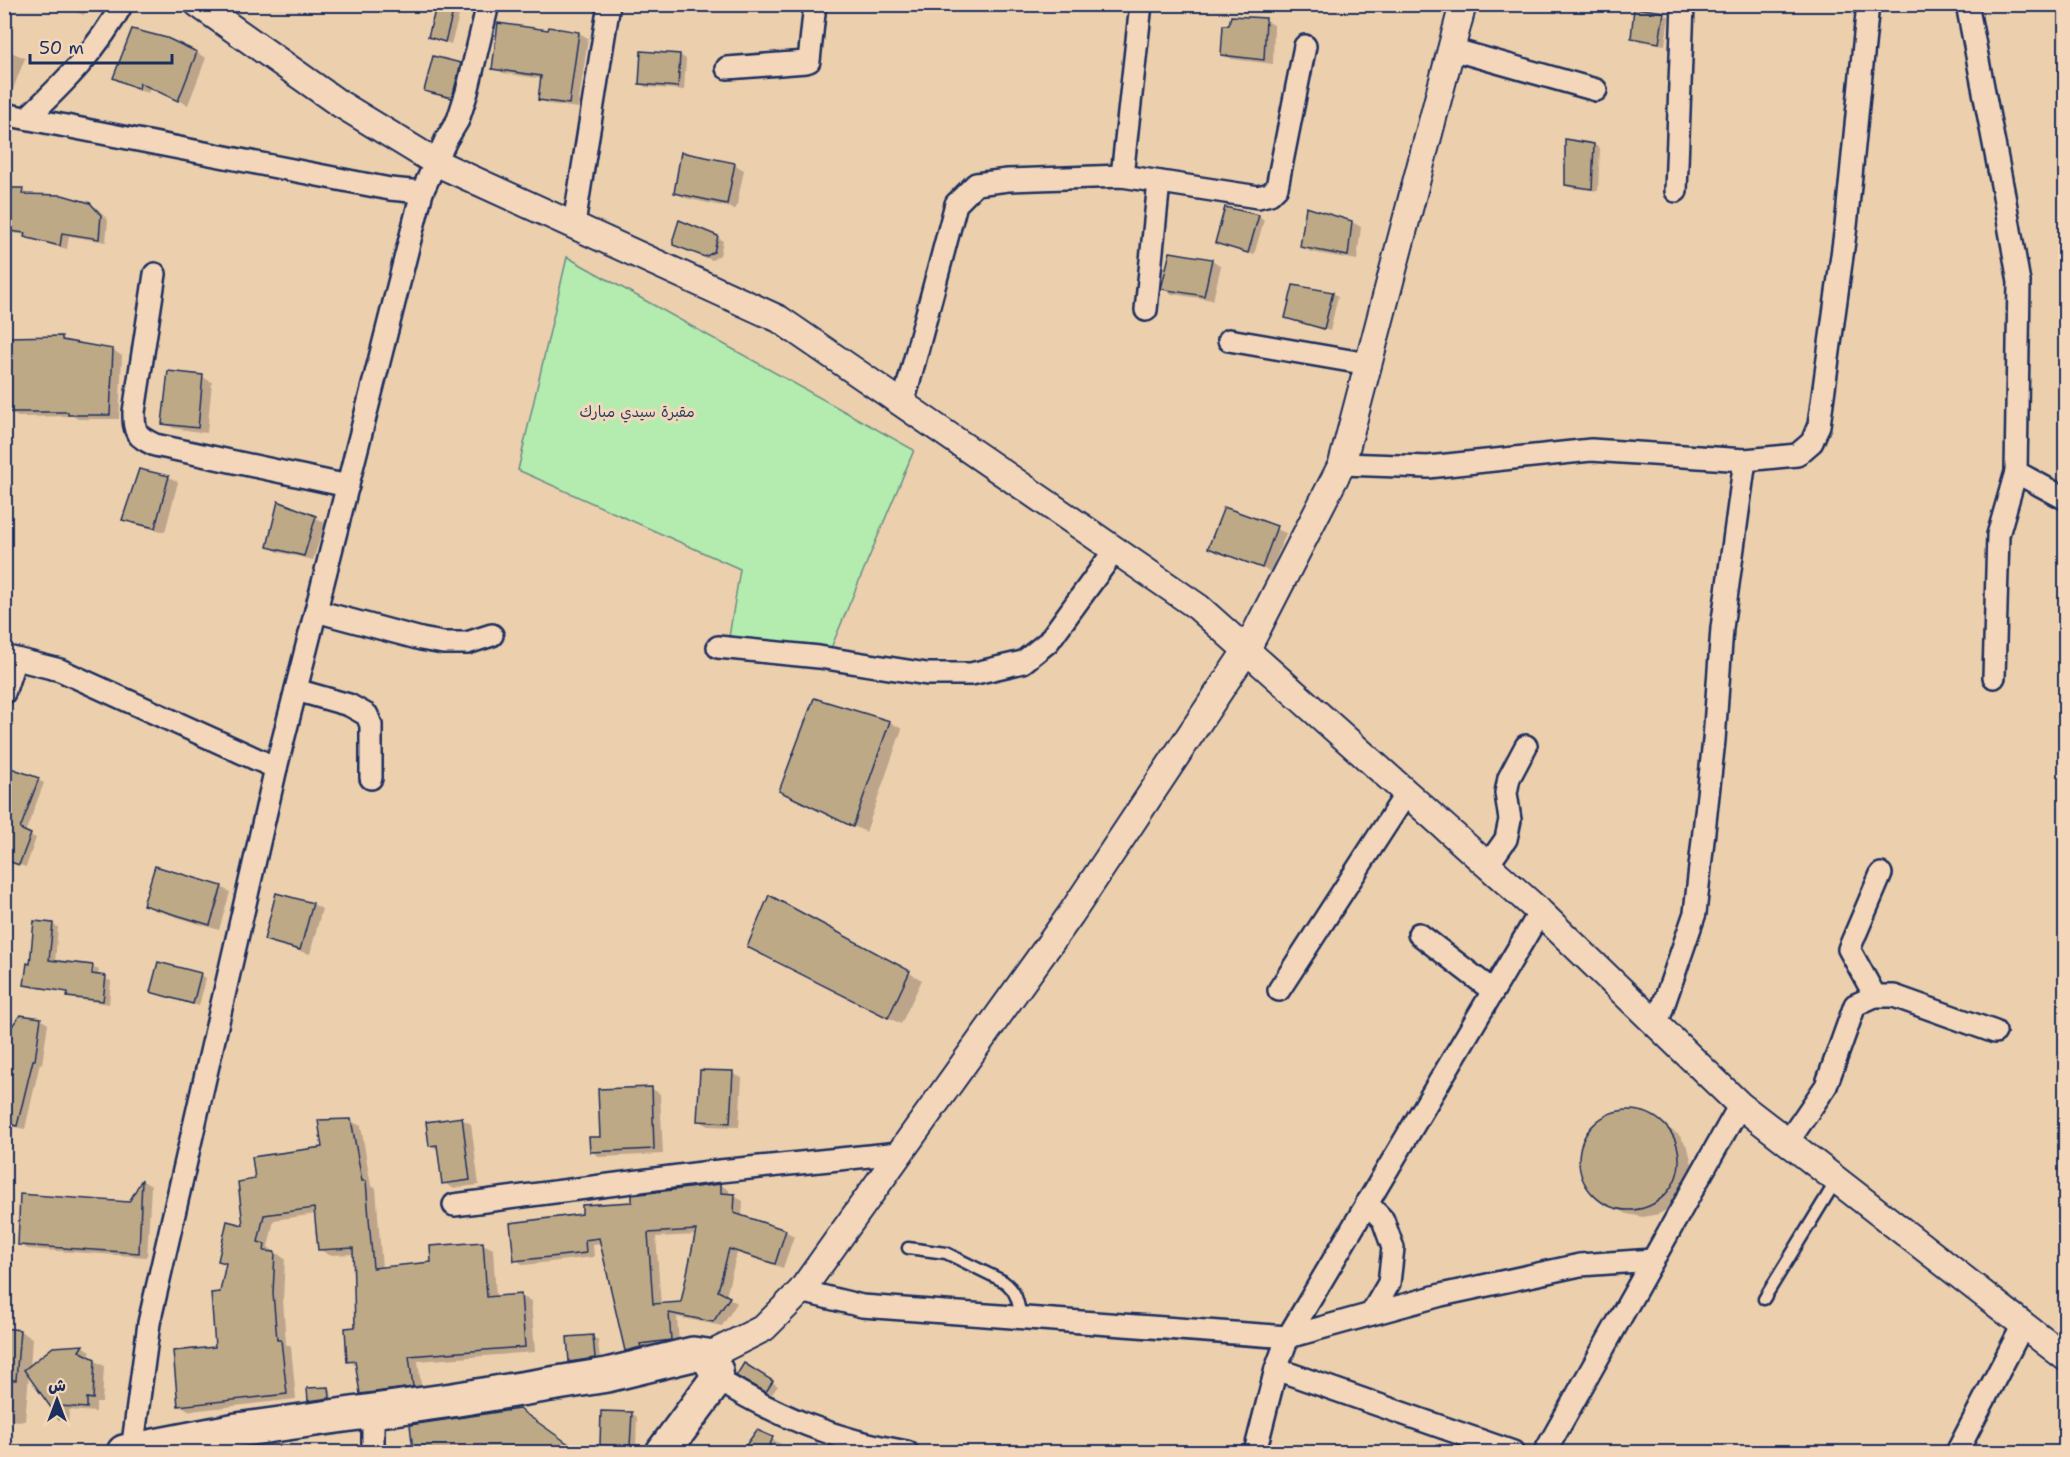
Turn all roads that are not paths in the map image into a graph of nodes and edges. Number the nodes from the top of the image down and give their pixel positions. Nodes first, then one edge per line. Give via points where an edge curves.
1 (122, 4) edge
2 (488, 4) edge
3 (609, 4) edge
4 (815, 4) edge
5 (1141, 4) edge
6 (1463, 4) edge
7 (1683, 4) edge
8 (1868, 4) edge
9 (1967, 4) edge
10 (212, 9) edge
11 (1305, 46) dead end
12 (1451, 49) junction
13 (727, 68) dead end
14 (1596, 90) dead end
15 (4, 114) edge
16 (27, 117) junction
17 (437, 163) junction
18 (1122, 176) junction
19 (1159, 182) junction
20 (1676, 191) dead end
21 (422, 192) junction
22 (573, 224) junction
23 (155, 274) dead end
24 (1146, 310) dead end
25 (1229, 340) dead end
26 (1368, 364) junction
27 (903, 404) junction
28 (1745, 460) junction
29 (1342, 464) junction
30 (2016, 472) junction
31 (348, 486) junction
32 (2066, 499) edge
33 (1115, 550) junction
34 (316, 611) junction
35 (492, 636) dead end
36 (718, 647) dead end
37 (1246, 651) junction
38 (10, 658) edge
39 (1994, 677) dead end
40 (296, 690) junction
41 (4, 693) edge
42 (1526, 746) dead end
43 (276, 768) junction
44 (370, 778) dead end
45 (1406, 794) junction
46 (1487, 866) junction
47 (1881, 874) dead end
48 (1540, 912) junction
49 (1419, 934) dead end
50 (1279, 990) dead end
51 (1493, 991) junction
52 (1875, 996) junction
53 (1657, 1024) junction
54 (1995, 1032) dead end
55 (1740, 1105) junction
56 (1787, 1143) junction
57 (899, 1154) junction
58 (1836, 1181) junction
59 (1367, 1203) junction
60 (454, 1205) dead end
61 (908, 1248) dead end
62 (1653, 1260) junction
63 (801, 1291) junction
64 (1764, 1299) dead end
65 (1371, 1314) junction
66 (1021, 1318) junction
67 (2023, 1325) junction
68 (1288, 1337) junction
69 (2066, 1358) edge
70 (712, 1367) junction
71 (1276, 1369) junction
72 (373, 1410) junction
73 (128, 1452) edge
74 (373, 1452) edge
75 (663, 1452) edge
76 (907, 1452) edge
77 (1255, 1452) edge
78 (1513, 1452) edge
79 (1545, 1452) edge
80 (1957, 1452) edge

1 - 16 street via 84,61
2 - 17 street via 467,92
3 - 22 street
4 - 13 street via 807,63
5 - 18 street
6 - 12 street
7 - 20 street
8 - 28 street via 1846,226 1819,425 1812,442 1797,455
9 - 30 street via 2019,282
10 - 17 street via 337,102
11 - 19 street via 1277,187 1270,194 1258,197
12 - 14 street
12 - 26 street
15 - 16 street
16 - 21 street via 390,189
17 - 21 street
17 - 22 street
18 - 19 street
18 - 27 street via 976,184 956,204
19 - 24 street
21 - 31 street
22 - 27 street via 779,319
23 - 31 street via 134,412 139,437 155,445
25 - 26 street
26 - 29 street
27 - 33 street
28 - 29 street via 1591,450 1428,467
28 - 53 street via 1722,628 1695,913
29 - 37 street
30 - 32 street
30 - 39 street via 1998,536
31 - 34 street
33 - 36 street via 1048,642 1023,662 971,674 927,674 819,657
33 - 37 street via 1198,607
34 - 35 street via 443,643 467,643
34 - 40 street
37 - 45 street
37 - 57 street via 1071,914
38 - 41 street
38 - 43 street via 60,670
40 - 43 street
40 - 44 street via 349,705 366,715 370,725
42 - 46 street via 1509,778 1506,793 1510,820 1506,839
43 - 73 street via 149,1323
45 - 46 street
45 - 50 street
46 - 48 street
47 - 52 street via 1849,949
48 - 51 street
48 - 53 street
49 - 51 street
51 - 59 street
52 - 54 street via 1894,996
52 - 56 street via 1855,1005 1826,1086
53 - 55 street
55 - 56 street
55 - 62 street
56 - 58 street
57 - 60 street via 710,1172
57 - 63 street
58 - 64 lane
58 - 67 street
59 - 65 street via 1383,1220 1393,1248 1389,1283
59 - 68 street
61 - 66 lane via 946,1253 1003,1281 1017,1297
62 - 65 street via 1580,1265
62 - 79 street
63 - 66 street via 862,1306
63 - 70 street via 764,1328
65 - 68 street
66 - 68 street
67 - 69 street
67 - 80 street
68 - 71 street
70 - 72 main road via 693,1354 607,1375
70 - 75 main road
70 - 76 street via 742,1394 810,1428
71 - 77 street
71 - 78 street
72 - 73 main road via 237,1430
72 - 74 street

